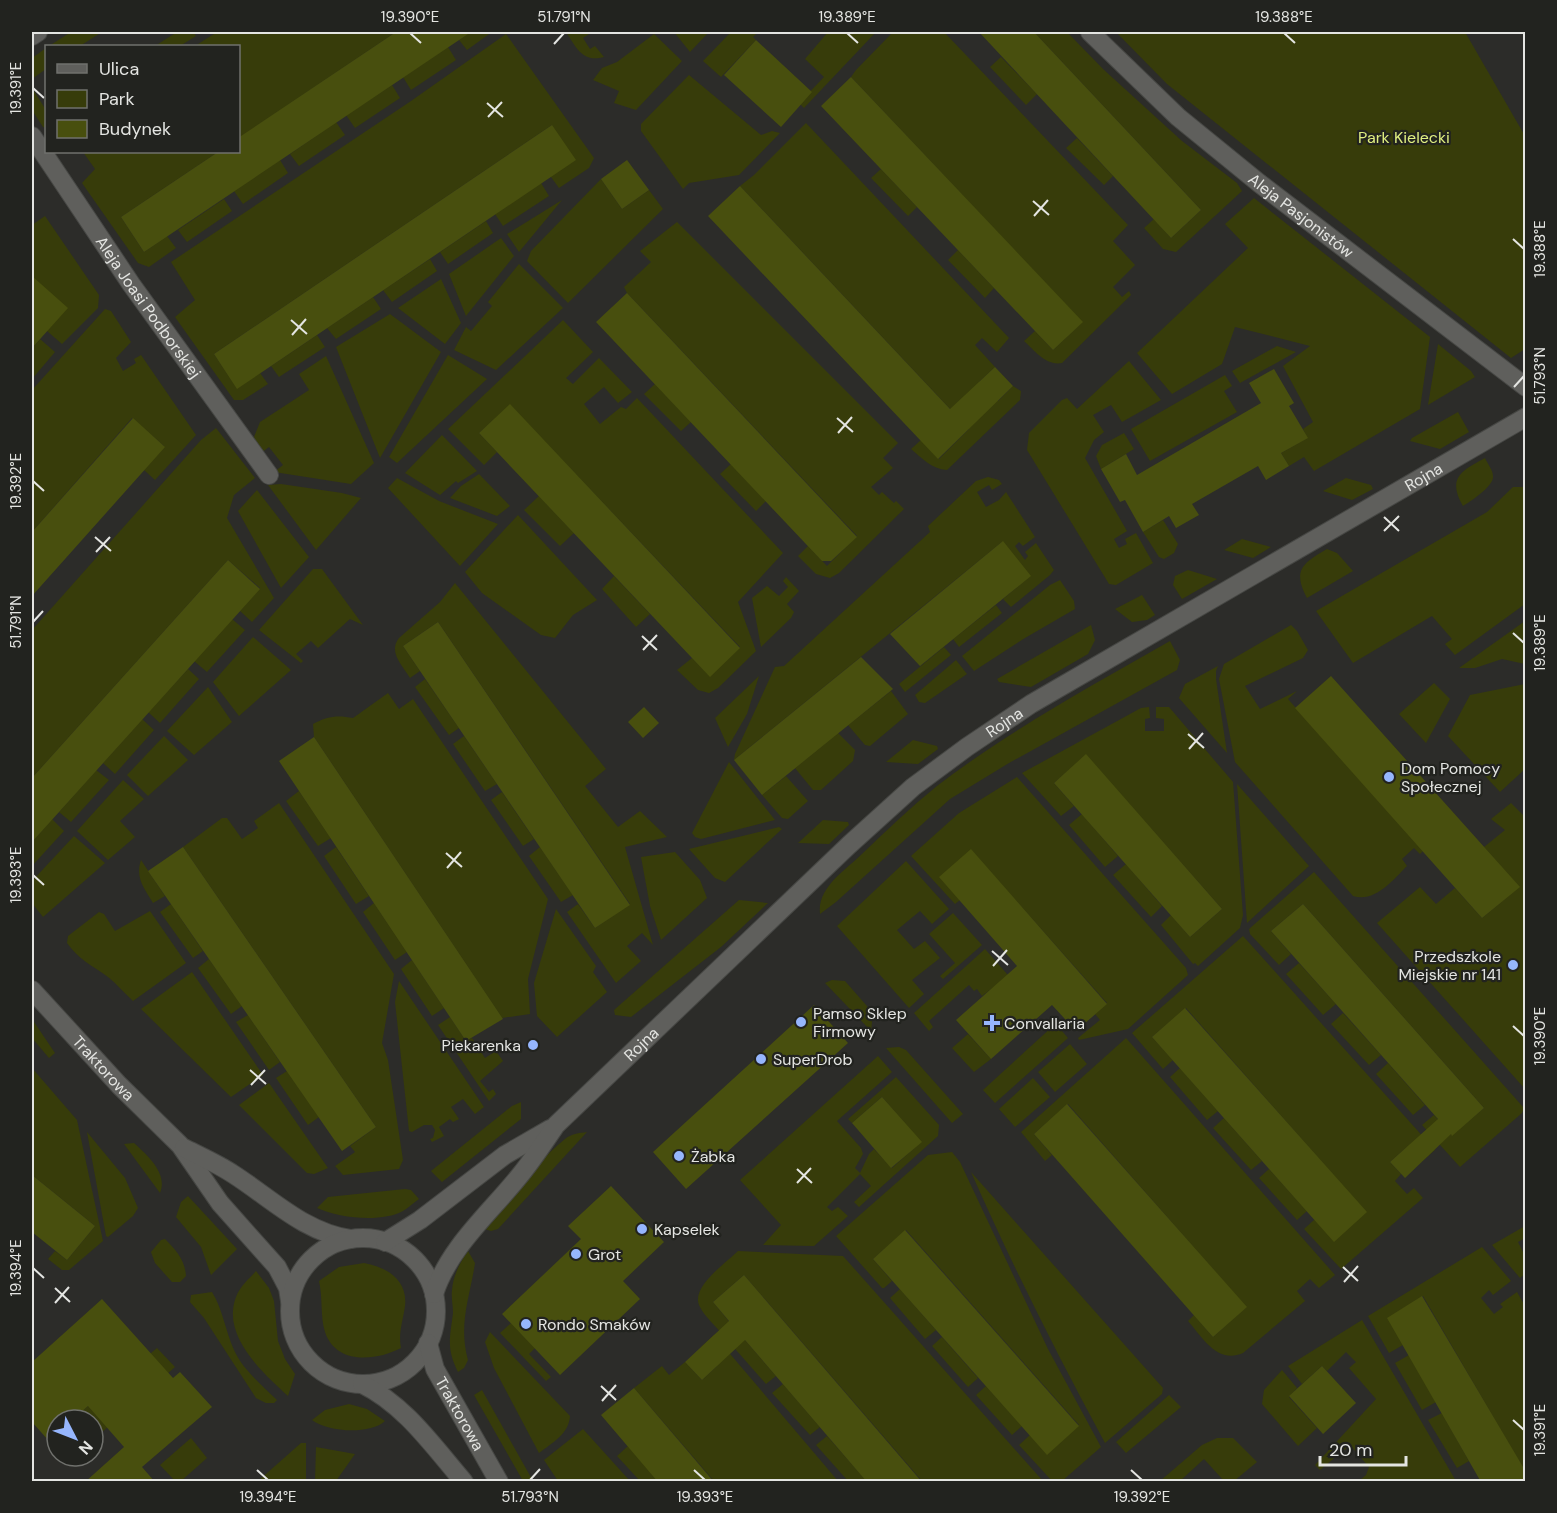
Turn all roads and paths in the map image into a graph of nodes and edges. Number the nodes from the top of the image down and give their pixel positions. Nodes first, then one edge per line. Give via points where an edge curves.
1 (38, 32) edge
2 (1090, 32) edge
3 (32, 36) edge
4 (32, 136) edge
5 (1526, 387) edge
6 (1526, 417) edge
7 (269, 475) dead end
8 (32, 990) edge
9 (556, 1125) junction
10 (180, 1145) junction
11 (350, 1239) junction
12 (385, 1242) junction
13 (434, 1294) junction
14 (291, 1306) junction
15 (428, 1343) junction
16 (362, 1384) junction
17 (464, 1482) edge
18 (499, 1482) edge

1 - 3 street
2 - 5 street, Aleja Pasjonistów via 1178,117 1258,183
4 - 7 street, Aleja Joasi Podborskiej via 131,284
6 - 9 street, Rojna via 1031,704 934,770 849,845
8 - 10 street, Traktorowa
9 - 12 street, Rojna via 505,1155
9 - 13 street, Rojna via 522,1173 454,1254
10 - 11 street, Traktorowa via 232,1173 309,1227
10 - 14 street, Traktorowa via 220,1203 283,1276
11 - 12 street
11 - 14 street via 322,1251 309,1263 298,1277
12 - 13 street via 416,1261
13 - 15 street via 435,1322
14 - 16 street via 295,1336 311,1362 338,1380
15 - 16 street via 418,1358 397,1375
15 - 18 street, Traktorowa via 435,1369
16 - 17 street via 404,1413

